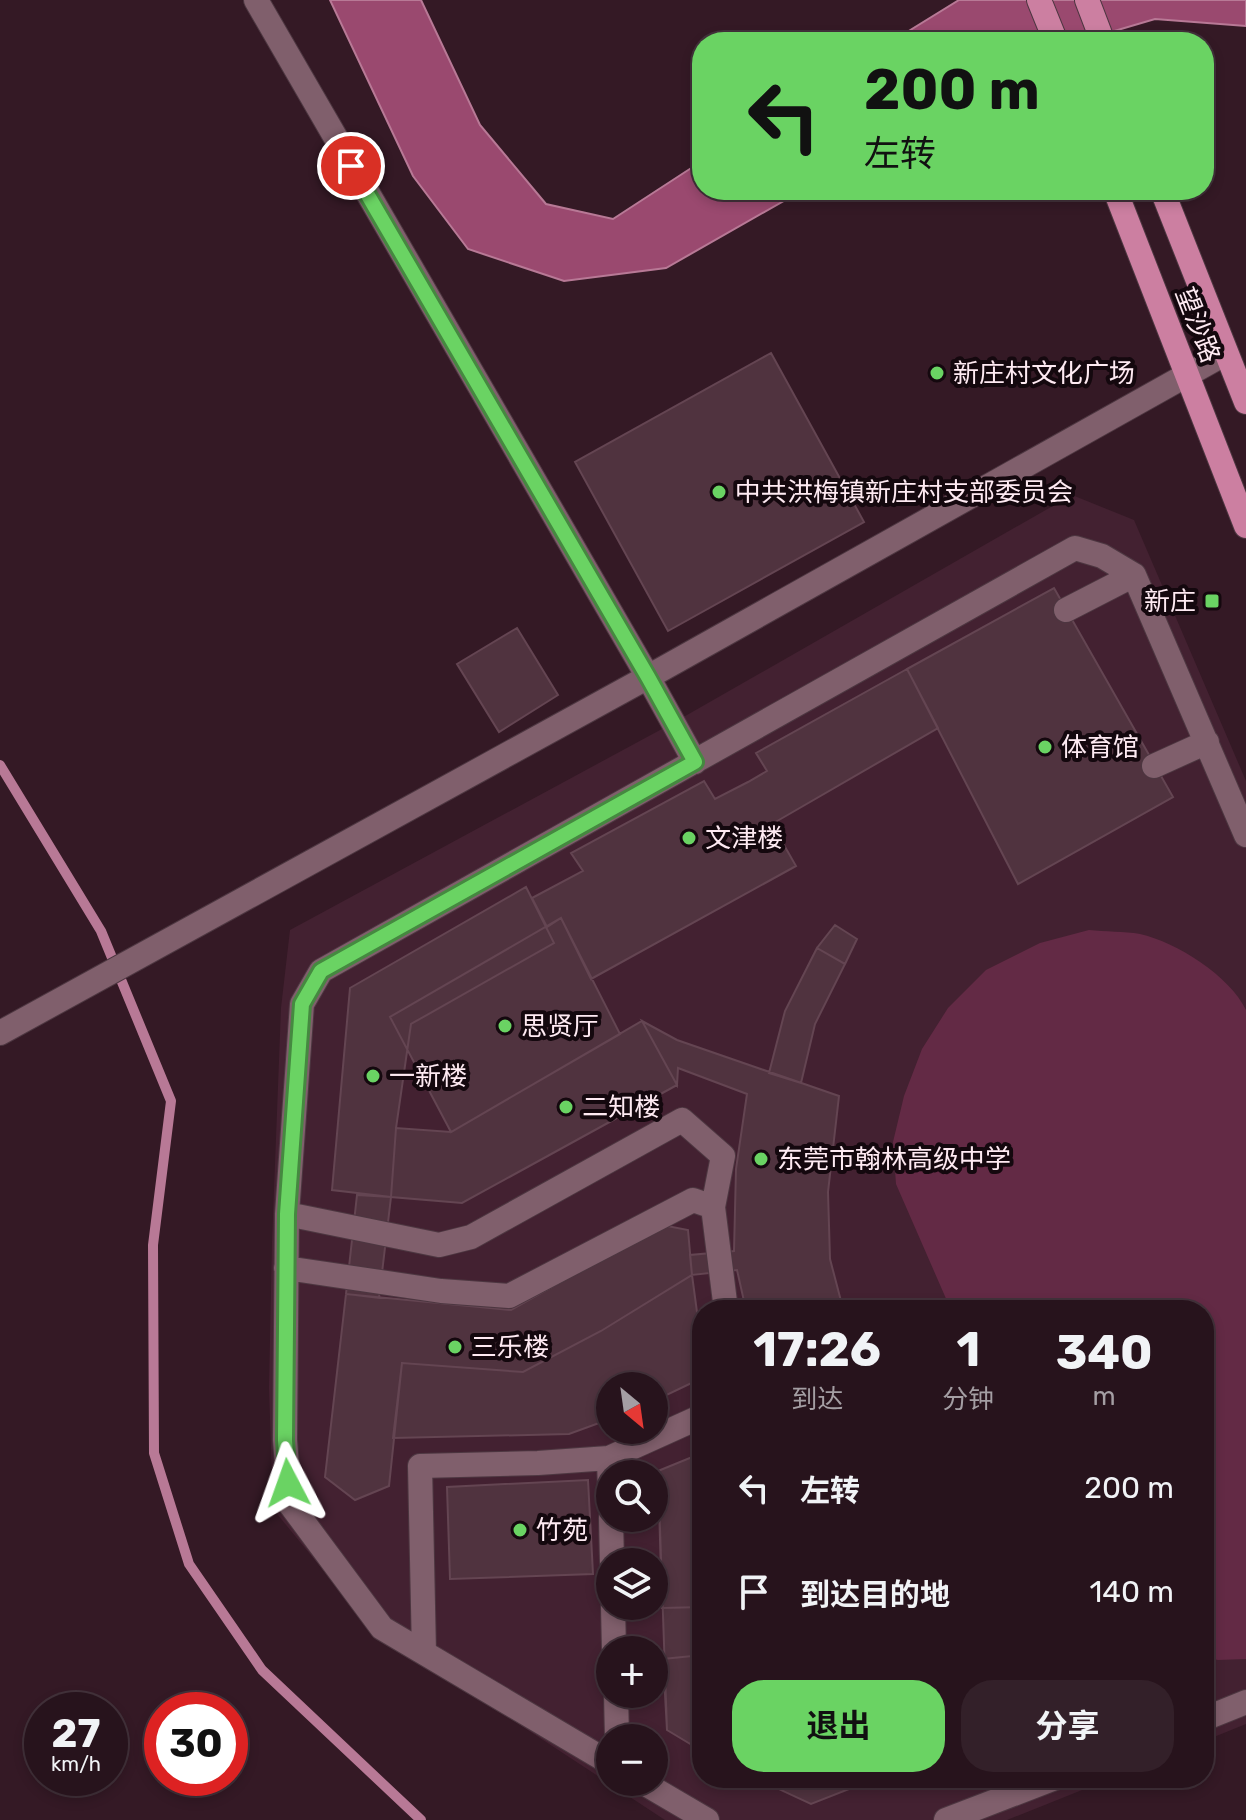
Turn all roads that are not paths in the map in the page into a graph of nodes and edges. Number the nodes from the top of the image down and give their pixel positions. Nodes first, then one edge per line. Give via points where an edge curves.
1 (256, 0) edge
2 (1039, 0) edge
3 (1087, 0) edge
4 (1052, 32) edge
5 (1099, 32) edge
6 (1119, 200) edge
7 (1166, 200) edge
8 (1226, 353) junction
9 (1187, 375) junction
10 (1246, 402) edge
11 (1246, 526) edge
12 (1134, 575) junction
13 (1066, 610) dead end
14 (648, 677) junction
15 (1207, 742) junction
16 (709, 763) junction
17 (1154, 766) dead end
18 (1246, 835) edge
19 (0, 1033) edge
20 (713, 1207) junction
21 (287, 1214) junction
22 (286, 1268) junction
23 (725, 1300) edge
24 (692, 1421) edge
25 (609, 1458) joint
26 (424, 1652) junction
27 (1246, 1702) edge
28 (1214, 1715) edge
29 (596, 1755) edge
30 (1029, 1788) edge
31 (666, 1796) edge
32 (707, 1820) edge
33 (946, 1820) edge

1 - 14 street
2 - 4 main road
3 - 5 main road
6 - 9 main road, 望沙路
7 - 8 main road, 望沙路
8 - 9 street
8 - 10 main road, 望沙路
9 - 11 main road, 望沙路
9 - 14 street
12 - 13 street
12 - 15 street
12 - 16 street via 1075,548
14 - 16 street
14 - 19 street
15 - 17 street
15 - 18 street
16 - 21 street via 321,971 302,1004
20 - 21 street via 723,1156 682,1120 471,1237 439,1245
20 - 22 street via 693,1200 509,1296
20 - 23 street
21 - 22 street
22 - 26 street via 290,1504 382,1628
24 - 25 street
25 - 26 street via 420,1466
26 - 29 street
27 - 28 street
30 - 33 street
31 - 32 street

